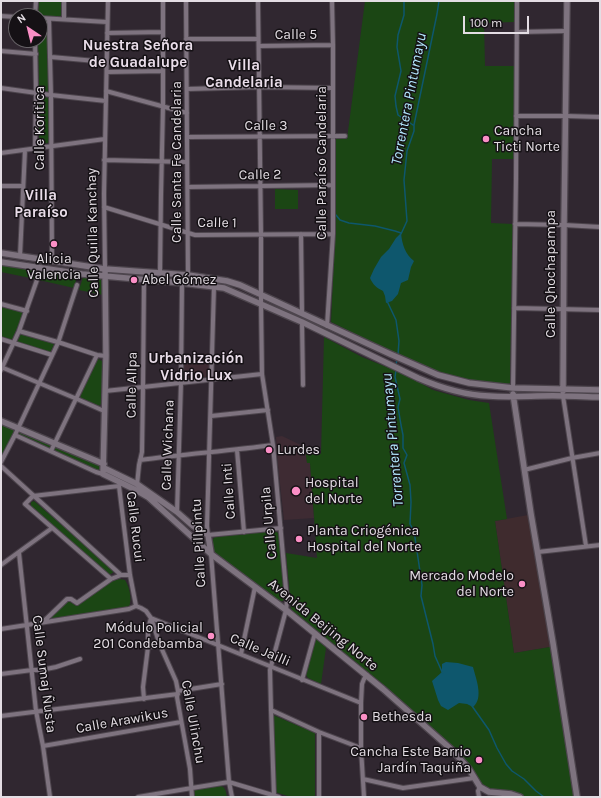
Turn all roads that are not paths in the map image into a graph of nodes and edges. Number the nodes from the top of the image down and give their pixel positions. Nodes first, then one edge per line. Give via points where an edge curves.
1 (64, 1) edge
2 (108, 1) edge
3 (163, 1) edge
4 (186, 1) edge
5 (258, 1) edge
6 (332, 1) edge
7 (517, 1) edge
8 (567, 1) edge
9 (49, 18) joint
10 (64, 19) junction
11 (107, 22) junction
12 (566, 31) junction
13 (163, 32) junction
14 (517, 32) junction
15 (107, 34) junction
16 (186, 39) junction
17 (258, 39) junction
18 (259, 46) junction
19 (333, 46) junction
20 (36, 48) edge
21 (1, 51) edge
22 (36, 54) junction
23 (51, 57) junction
24 (107, 62) junction
25 (163, 71) junction
26 (107, 72) junction
27 (260, 87) junction
28 (1, 88) edge
29 (187, 88) junction
30 (333, 88) junction
31 (106, 91) junction
32 (36, 93) junction
33 (51, 95) junction
34 (106, 101) junction
35 (163, 106) junction
36 (187, 113) junction
37 (516, 116) junction
38 (566, 116) junction
39 (600, 117) edge
40 (333, 136) junction
41 (345, 136) dead end
42 (260, 137) junction
43 (188, 138) junction
44 (105, 139) junction
45 (52, 146) junction
46 (35, 148) junction
47 (25, 150) junction
48 (1, 153) edge
49 (104, 160) junction
50 (162, 162) junction
51 (188, 162) junction
52 (333, 185) junction
53 (1, 186) edge
54 (23, 186) junction
55 (260, 186) junction
56 (188, 187) junction
57 (104, 208) junction
58 (516, 224) junction
59 (161, 225) junction
60 (564, 225) junction
61 (600, 227) edge
62 (188, 232) junction
63 (261, 234) junction
64 (301, 234) junction
65 (333, 234) junction
66 (1, 253) edge
67 (20, 256) junction
68 (52, 261) junction
69 (1, 262) edge
70 (105, 269) junction
71 (160, 273) junction
72 (188, 275) junction
73 (106, 276) junction
74 (38, 277) dead end
75 (144, 280) junction
76 (182, 283) junction
77 (77, 286) dead end
78 (214, 286) junction
79 (261, 295) junction
80 (261, 303) junction
81 (1, 304) edge
82 (514, 308) junction
83 (563, 309) junction
84 (600, 310) edge
85 (27, 311) junction
86 (302, 314) junction
87 (302, 322) junction
88 (327, 326) junction
89 (19, 331) junction
90 (1, 339) edge
91 (14, 343) junction
92 (58, 343) junction
93 (97, 355) junction
94 (52, 356) junction
95 (106, 356) junction
96 (1, 368) edge
97 (262, 374) junction
98 (212, 380) junction
99 (39, 383) junction
100 (180, 383) junction
101 (303, 385) dead end
102 (143, 387) junction
103 (513, 388) junction
104 (105, 390) junction
105 (600, 390) edge
106 (563, 392) junction
107 (514, 396) junction
108 (600, 397) edge
109 (77, 398) junction
110 (268, 410) junction
111 (104, 411) junction
112 (211, 416) junction
113 (1, 421) edge
114 (18, 428) junction
115 (15, 436) junction
116 (54, 444) junction
117 (273, 445) junction
118 (237, 450) junction
119 (51, 451) junction
120 (209, 452) junction
121 (600, 453) edge
122 (178, 455) junction
123 (572, 458) junction
124 (140, 460) junction
125 (1, 462) edge
126 (1, 466) edge
127 (104, 466) junction
128 (524, 470) junction
129 (103, 474) junction
130 (120, 485) junction
131 (136, 487) junction
132 (33, 496) junction
133 (177, 512) junction
134 (52, 528) junction
135 (281, 528) junction
136 (244, 532) junction
137 (208, 535) junction
138 (600, 545) edge
139 (586, 546) junction
140 (538, 552) junction
141 (19, 553) junction
142 (211, 554) junction
143 (1, 565) edge
144 (121, 575) junction
145 (130, 575) junction
146 (110, 579) junction
147 (255, 587) junction
148 (136, 606) junction
149 (286, 610) junction
150 (151, 618) junction
151 (43, 622) junction
152 (27, 626) junction
153 (1, 629) edge
154 (315, 633) junction
155 (160, 645) junction
156 (218, 645) junction
157 (148, 647) junction
158 (241, 654) junction
159 (80, 659) dead end
160 (271, 666) junction
161 (32, 670) junction
162 (1, 674) edge
163 (367, 675) junction
164 (302, 680) junction
165 (222, 684) junction
166 (178, 693) junction
167 (144, 699) junction
168 (361, 703) junction
169 (270, 710) junction
170 (36, 711) junction
171 (1, 716) edge
172 (181, 722) junction
173 (319, 732) junction
174 (42, 746) junction
175 (361, 748) junction
176 (474, 778) junction
177 (363, 779) junction
178 (229, 782) junction
179 (480, 787) junction
180 (192, 788) junction
181 (277, 796) edge
182 (50, 797) edge
183 (138, 797) edge
184 (192, 797) edge
185 (232, 797) edge
186 (319, 797) edge
187 (364, 797) edge
188 (479, 797) edge
189 (520, 797) edge
190 (577, 797) edge

1 - 10 street
2 - 11 street, Calle Quilla Kanchay
3 - 13 street
4 - 16 street, Calle Santa Fe Candelaria
5 - 17 street, Calle Urpila
6 - 19 street, Calle Paraíso Candelaria
7 - 14 street
8 - 12 main road, Calle Qhochapampa
9 - 10 street
9 - 23 street, Calle Koritica
10 - 11 street
11 - 15 street, Calle Quilla Kanchay
12 - 14 street
12 - 38 main road, Calle Qhochapampa
13 - 15 street
13 - 25 street
14 - 37 street
15 - 24 street, Calle Quilla Kanchay
16 - 17 street, Calle 5
16 - 29 street, Calle Santa Fe Candelaria
17 - 18 street, Calle Urpila
18 - 19 street, Calle 5
18 - 27 street, Calle Urpila
19 - 30 street, Calle Paraíso Candelaria
20 - 22 street
21 - 22 street
22 - 32 street
23 - 24 street
23 - 33 street, Calle Koritica
24 - 26 street, Calle Quilla Kanchay
25 - 26 street
25 - 35 street
26 - 31 street, Calle Quilla Kanchay
27 - 29 street
27 - 30 street
27 - 42 street, Calle Urpila
28 - 32 street
29 - 36 street, Calle Santa Fe Candelaria
30 - 40 street, Calle Paraíso Candelaria
31 - 34 street, Calle Quilla Kanchay
31 - 35 street
32 - 33 street
32 - 46 street
33 - 34 street
33 - 45 street, Calle Koritica
34 - 44 street, Calle Quilla Kanchay
35 - 36 street
35 - 50 street
36 - 43 street, Calle Santa Fe Candelaria
37 - 38 street
37 - 58 street
38 - 39 street
38 - 60 main road, Calle Qhochapampa
40 - 41 street, Calle 3
40 - 42 street, Calle 3
40 - 52 street, Calle Paraíso Candelaria
42 - 43 street, Calle 3
42 - 55 street, Calle Urpila
43 - 51 street, Calle Santa Fe Candelaria
44 - 45 street
44 - 49 street, Calle Quilla Kanchay
45 - 46 street
45 - 68 street, Calle Koritica
46 - 47 street
47 - 48 street
47 - 54 street
49 - 50 street
49 - 57 street, Calle Quilla Kanchay
50 - 51 street
50 - 59 street
51 - 56 street, Calle Santa Fe Candelaria
52 - 55 street, Calle 2
52 - 65 street, Calle Paraíso Candelaria
53 - 54 street
54 - 67 street
55 - 56 street, Calle 2
55 - 63 street, Calle Urpila
56 - 62 street, Calle Santa Fe Candelaria
57 - 59 street, Calle 1
57 - 70 street, Calle Quilla Kanchay
58 - 60 street
58 - 82 street
59 - 62 street, Calle 1
59 - 71 street
60 - 61 street
60 - 83 main road, Calle Qhochapampa
62 - 63 street, Calle 1 via 195,235
62 - 72 street, Calle Santa Fe Candelaria
63 - 64 street, Calle 1
63 - 79 street, Calle Urpila
64 - 65 street, Calle 1
64 - 86 street
65 - 88 street, Calle Paraíso Candelaria
66 - 67 main road
67 - 68 main road
68 - 70 main road
69 - 73 main road
70 - 71 main road
70 - 73 main road, Calle Quilla Kanchay
71 - 72 main road
72 - 79 main road via 227,281
73 - 75 main road
73 - 95 main road, Calle Quilla Kanchay
74 - 85 street
75 - 76 main road
75 - 102 street, Calle Allpa
76 - 78 main road
76 - 100 street, Calle Wichana
77 - 92 street
78 - 80 main road
78 - 98 street, Calle Pillpintu
79 - 80 street, Calle Urpila
79 - 86 main road
80 - 87 main road
80 - 97 street, Calle Urpila
81 - 85 street
82 - 83 street
82 - 103 street
83 - 84 street
83 - 106 main road, Calle Qhochapampa
85 - 89 street
86 - 88 main road
87 - 101 street
87 - 107 main road via 435,385 469,394
88 - 103 main road via 438,375 455,380
89 - 91 street
89 - 92 street
90 - 91 street
91 - 94 street
91 - 96 street
92 - 93 street
92 - 94 street
93 - 95 street
93 - 109 street
94 - 99 street
95 - 104 main road, Calle Quilla Kanchay
96 - 99 street
97 - 98 street
97 - 110 street, Calle Urpila
98 - 100 street
98 - 112 street, Calle Pillpintu
99 - 109 street
99 - 114 street
100 - 102 street
100 - 122 street, Calle Wichana
102 - 104 street
102 - 124 street, Calle Allpa
103 - 106 main road
103 - 107 main road
104 - 111 main road, Calle Quilla Kanchay
105 - 106 main road
106 - 107 main road
106 - 108 main road
106 - 123 street, Calle Qhochapampa
107 - 128 main road
109 - 111 street
109 - 116 street
110 - 112 street
110 - 117 street, Calle Urpila
111 - 127 main road, Calle Quilla Kanchay
112 - 120 street, Calle Pillpintu
113 - 114 main road, Avenida Beijing Norte
114 - 115 street
114 - 116 main road, Avenida Beijing Norte
115 - 119 street, Avenida Beijing Norte
115 - 125 street
116 - 119 street
116 - 127 main road, Avenida Beijing Norte
117 - 118 street
117 - 135 street, Calle Urpila
118 - 120 street
118 - 136 street, Calle Inti
119 - 129 street, Avenida Beijing Norte
120 - 122 street
120 - 137 street, Calle Pillpintu
121 - 123 street
122 - 124 street
122 - 133 street, Calle Wichana
123 - 128 street
123 - 139 street, Calle Qhochapampa
124 - 131 street, Calle Allpa
126 - 132 street
127 - 129 main road
127 - 131 main road, Avenida Beijing Norte
128 - 140 main road
129 - 130 main road, Avenida Beijing Norte
130 - 131 main road, Avenida Beijing Norte
130 - 132 street
130 - 145 street, Calle Rucui
131 - 133 main road, Avenida Beijing Norte
131 - 142 main road, Avenida Beijing Norte
132 - 134 street via 25,504
132 - 144 street
133 - 137 main road, Avenida Beijing Norte
134 - 141 street
134 - 146 street
135 - 136 street
135 - 149 street, Calle Urpila
136 - 137 street
137 - 142 main road, Calle Pillpintu
138 - 139 street
139 - 140 street
140 - 190 main road
141 - 143 street
141 - 152 street, Calle Sumaj Ñusta
142 - 147 main road, Avenida Beijing Norte
142 - 156 street, Calle Pillpintu
144 - 145 street
144 - 146 street
145 - 148 street
146 - 151 street via 77,603 67,599
147 - 149 main road, Avenida Beijing Norte
147 - 158 street
148 - 150 street via 146,611
148 - 151 street
149 - 154 main road, Avenida Beijing Norte
149 - 160 street, Calle Urpila
150 - 155 street, Calle Ulinchu
150 - 156 street, Calle Jailli
150 - 157 street
151 - 152 street
152 - 153 street
152 - 161 street, Calle Sumaj Ñusta
154 - 163 main road, Avenida Beijing Norte
154 - 164 street
155 - 157 street
155 - 166 street, Calle Ulinchu
156 - 158 street, Calle Jailli
156 - 165 street, Calle Pillpintu
157 - 167 street
158 - 160 street, Calle Jailli
159 - 161 street via 41,670
160 - 164 street, Calle Jailli
160 - 169 street, Calle Urpila
161 - 162 street
161 - 170 street, Calle Sumaj Ñusta
163 - 168 street via 362,684
163 - 176 main road, Avenida Beijing Norte via 452,750
164 - 168 street, Calle Jailli
165 - 166 street
165 - 178 street, Calle Pillpintu
166 - 167 street
166 - 172 street, Calle Ulinchu
167 - 170 street
168 - 175 street
169 - 173 street
169 - 181 street, Calle Urpila
170 - 171 street
170 - 174 street, Calle Sumaj Ñusta
172 - 174 street, Calle Arawikus
172 - 180 street, Calle Ulinchu
173 - 175 street
173 - 186 street
174 - 182 street, Calle Sumaj Ñusta
175 - 177 street
176 - 177 street via 403,788
176 - 179 main road, Avenida Beijing Norte
177 - 187 street
178 - 180 street
178 - 181 street
178 - 185 street, Calle Pillpintu
179 - 188 street
179 - 189 main road via 489,792
180 - 183 street
180 - 184 street, Calle Ulinchu

